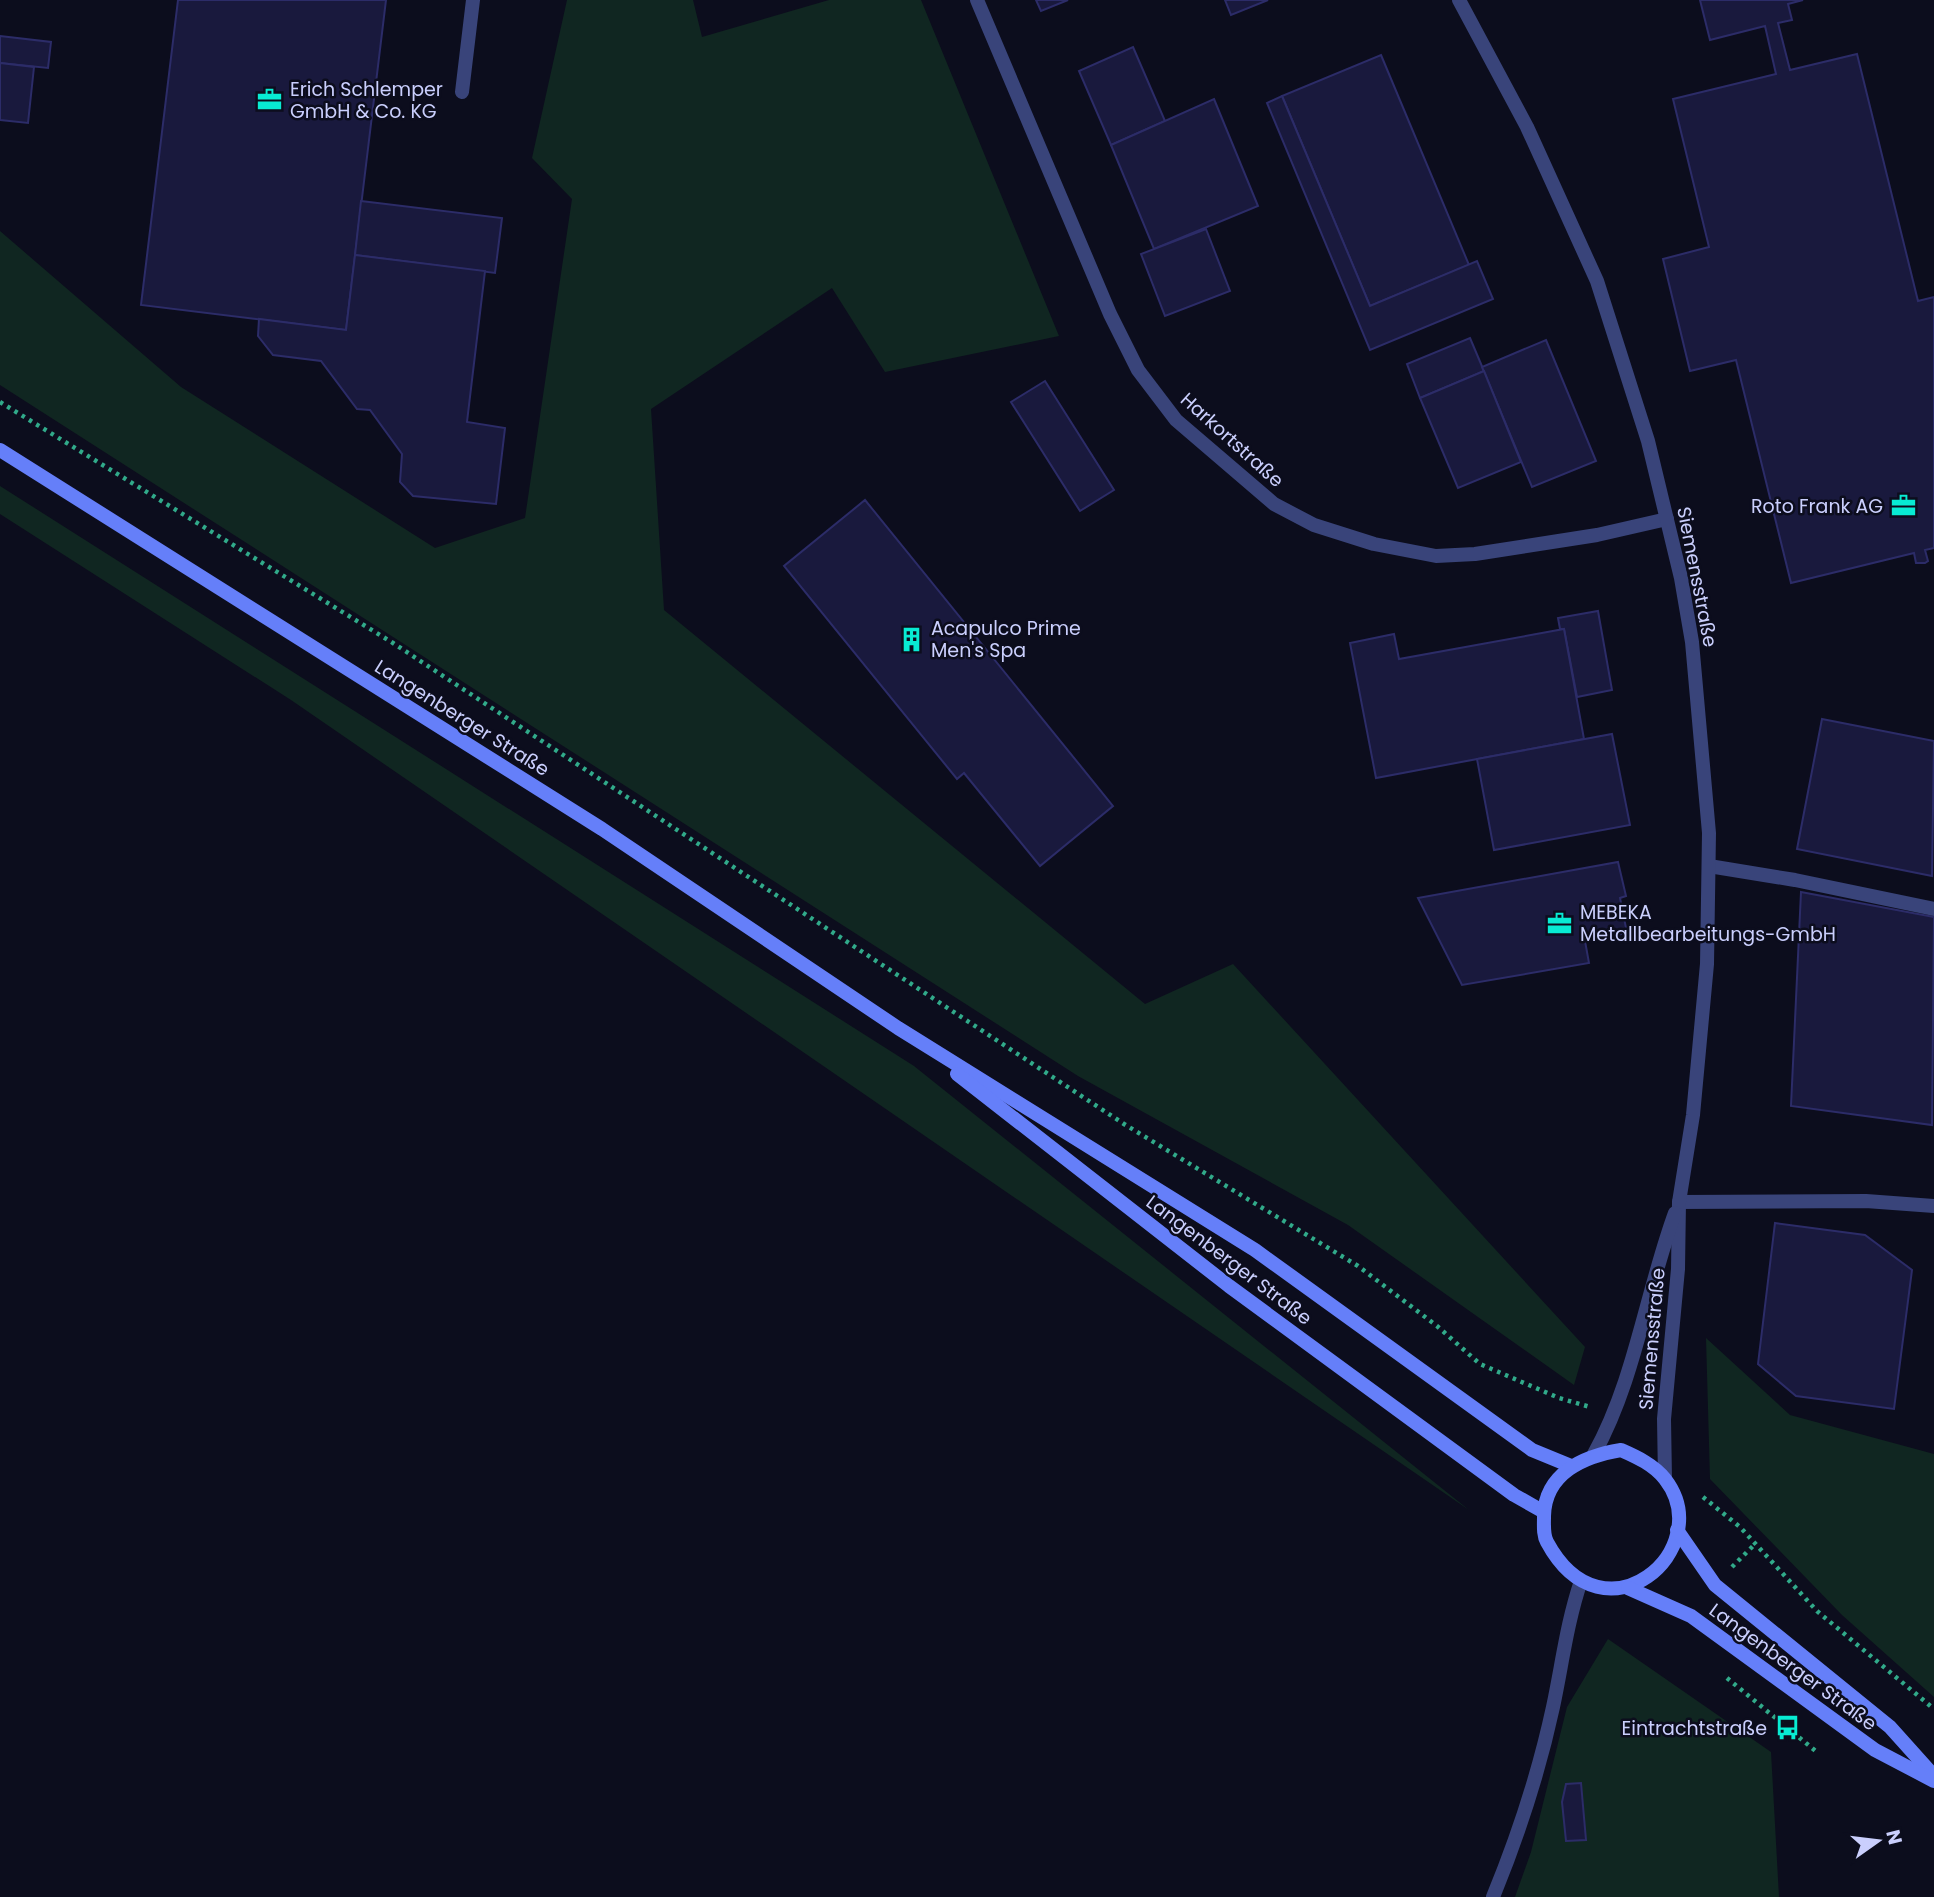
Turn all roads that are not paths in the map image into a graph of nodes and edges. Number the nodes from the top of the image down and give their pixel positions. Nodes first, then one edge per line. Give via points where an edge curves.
1 (473, 0) edge
2 (977, 0) edge
3 (1459, 0) edge
4 (461, 92) dead end
5 (0, 450) edge
6 (1667, 519) junction
7 (1709, 866) junction
8 (1934, 909) edge
9 (898, 1028) junction
10 (1679, 1202) junction
11 (1934, 1206) edge
12 (1594, 1454) junction
13 (1571, 1466) junction
14 (1665, 1479) junction
15 (1544, 1512) junction
16 (1677, 1530) junction
17 (1581, 1581) junction
18 (1628, 1588) junction
19 (1934, 1779) edge
20 (1493, 1897) edge

1 - 4 street
2 - 6 street, Harkortstraße via 1110,314 1139,370 1176,420 1274,504 1314,524 1374,544 1436,556 1597,535
3 - 6 street, Siemensstraße via 1527,127 1597,281 1648,441
5 - 9 main road, Langenberger Straße via 602,829
6 - 7 street, Siemensstraße via 1692,642
7 - 8 street
7 - 10 street, Siemensstraße via 1707,964 1693,1115
9 - 13 main road, Langenberger Straße via 1255,1250 1532,1450
9 - 15 main road, Langenberger Straße via 1229,1286 1514,1495
10 - 11 street via 1866,1201
10 - 12 street, Siemensstraße via 1657,1262 1616,1413
10 - 14 street, Siemensstraße via 1678,1269 1664,1419
12 - 13 main road
12 - 14 main road via 1621,1450 1646,1462
13 - 15 main road via 1552,1486
14 - 16 main road via 1677,1504
15 - 17 main road via 1544,1538 1557,1560
16 - 18 main road via 1670,1556 1651,1575
16 - 19 main road, Langenberger Straße via 1715,1585 1890,1727
17 - 18 main road via 1600,1588
17 - 20 street via 1539,1756
18 - 19 main road, Langenberger Straße via 1691,1616 1875,1750

